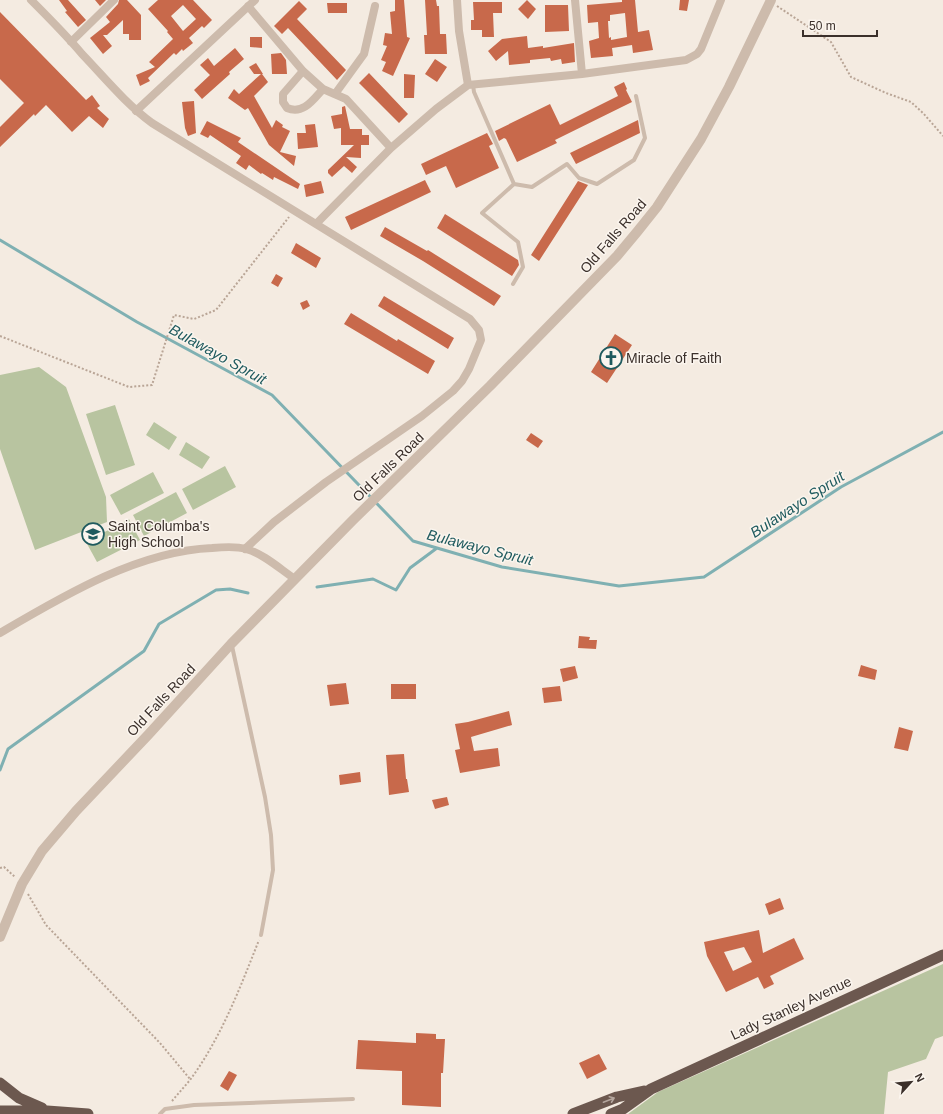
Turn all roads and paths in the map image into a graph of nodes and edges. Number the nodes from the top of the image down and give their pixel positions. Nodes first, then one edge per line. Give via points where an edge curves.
1 (32, 0) edge
2 (114, 0) edge
3 (457, 0) edge
4 (575, 0) edge
5 (721, 0) edge
6 (770, 1) edge
7 (251, 3) edge
8 (375, 6) dead end
9 (71, 42) junction
10 (303, 71) junction
11 (582, 74) junction
12 (471, 85) junction
13 (323, 89) junction
14 (336, 94) junction
15 (636, 96) dead end
16 (136, 111) junction
17 (943, 136) edge
18 (391, 148) junction
19 (514, 184) junction
20 (294, 210) junction
21 (316, 224) junction
22 (513, 284) dead end
23 (0, 336) edge
24 (245, 549) junction
25 (295, 579) junction
26 (0, 633) edge
27 (231, 644) junction
28 (0, 868) edge
29 (22, 884) junction
30 (261, 935) joint
31 (0, 936) edge
32 (943, 955) edge
33 (190, 1079) junction
34 (0, 1082) edge
35 (651, 1089) junction
36 (353, 1099) dead end
37 (165, 1108) junction
38 (0, 1111) edge
39 (47, 1111) junction
40 (586, 1112) edge
41 (88, 1114) edge
42 (160, 1114) edge
43 (572, 1114) edge
44 (611, 1114) edge

1 - 9 street
2 - 9 street
3 - 12 street via 459,31
4 - 11 street
5 - 11 street via 701,49 693,57
6 - 17 path via 831,42 851,77 911,102
6 - 25 street, Old Falls Road via 729,87 701,138 657,207 617,256
7 - 10 street
7 - 16 street
8 - 14 street via 364,54
9 - 16 street
10 - 13 street
10 - 13 street via 283,94 283,102 287,108 297,110 307,106
11 - 12 street
12 - 18 street via 436,109
12 - 19 lane
13 - 14 street
14 - 18 street via 353,105
15 - 19 lane via 646,138 634,160 597,184 579,178 566,164 532,187
16 - 20 street
18 - 21 street
19 - 22 lane via 482,213 518,242 523,267
20 - 21 street
20 - 23 path via 216,310 194,319 174,315 152,385 129,387
21 - 24 street via 470,318 476,324 481,340 462,381 453,391 422,416 326,482 274,522
24 - 25 street via 258,554
24 - 26 street via 220,547 184,550 131,566 70,594
25 - 27 street, Old Falls Road
27 - 29 street, Old Falls Road via 76,811 42,852
27 - 30 lane via 265,796 271,835 273,870
28 - 29 path via 4,867
29 - 31 street, Old Falls Road
29 - 33 path via 46,925 160,1043
30 - 33 path via 214,1041
32 - 35 highway, Lady Stanley Avenue
33 - 37 path
34 - 39 highway via 19,1098
40 -> 35 highway, Lady Stanley Avenue via 617,1097
35 - 44 highway, Lady Stanley Avenue via 623,1109
36 - 37 lane
37 - 42 lane
38 - 39 highway
39 - 41 highway
40 - 43 highway, Lady Stanley Avenue

